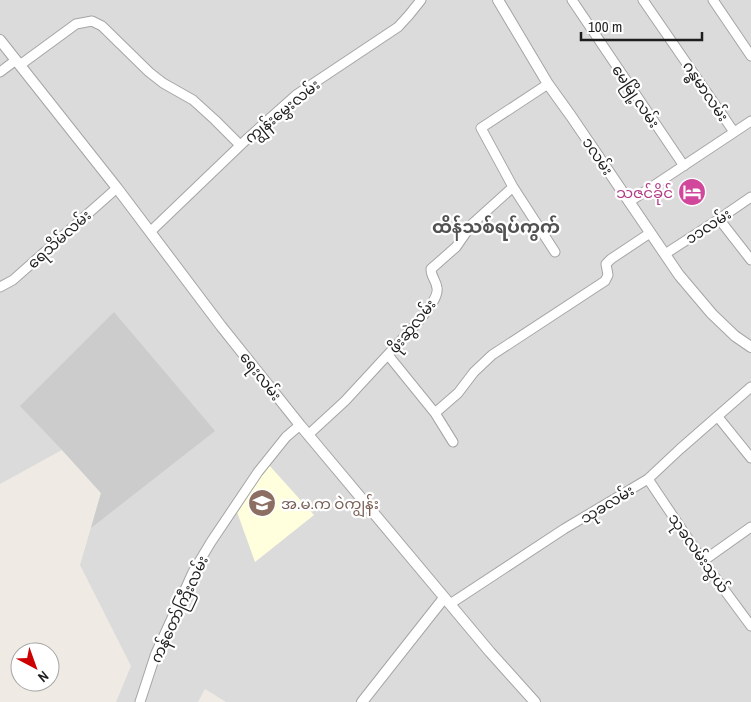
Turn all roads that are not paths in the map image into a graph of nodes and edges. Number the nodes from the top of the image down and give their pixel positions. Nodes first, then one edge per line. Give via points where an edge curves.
1 (421, 0) edge
2 (498, 0) edge
3 (572, 0) edge
4 (644, 0) edge
5 (713, 0) edge
6 (0, 40) edge
7 (751, 56) edge
8 (18, 62) junction
9 (0, 72) edge
10 (548, 84) junction
11 (751, 121) edge
12 (734, 132) junction
13 (240, 146) junction
14 (684, 166) junction
15 (513, 187) junction
16 (117, 188) junction
17 (751, 196) edge
18 (629, 202) junction
19 (719, 219) junction
20 (150, 232) junction
21 (650, 233) junction
22 (555, 252) dead end
23 (665, 254) junction
24 (751, 260) edge
25 (0, 287) edge
26 (751, 347) edge
27 (388, 355) junction
28 (751, 387) edge
29 (436, 413) junction
30 (718, 417) junction
31 (300, 425) junction
32 (308, 435) junction
33 (453, 442) dead end
34 (751, 458) edge
35 (648, 479) junction
36 (751, 527) edge
37 (702, 561) junction
38 (447, 601) junction
39 (751, 626) edge
40 (140, 702) edge
41 (362, 702) edge
42 (535, 702) edge

1 - 13 street, ကျွန်းမွှေးလမ်း via 398,27 296,95
2 - 10 street, ၁လမ်း
3 - 14 street, မေမြို့လမ်း
4 - 12 street, ဂန္ဓမာလမ်း
5 - 7 street
6 - 8 street, ရေးလမ်း
8 - 9 street
8 - 13 street via 76,24 92,21 102,26 148,72 193,100
8 - 16 street, ရေးလမ်း
10 - 15 street via 481,128
10 - 18 street, ၁လမ်း
11 - 12 street
12 - 14 street
13 - 20 street, ကျွန်းမွှေးလမ်း
14 - 18 street
15 - 22 street
15 - 27 street, ဖိုးဆွဲလမ်း via 472,224 456,247 430,271 438,288 435,299
16 - 20 street, ရေးလမ်း
16 - 25 street, ရေသိမ်လမ်း via 13,280
17 - 19 street, ၁၁လမ်း
18 - 21 street, ၁လမ်း
19 - 23 street, ၁၁လမ်း
19 - 24 street
20 - 31 street, ရေးလမ်း
21 - 23 street, ၁လမ်း
21 - 29 street via 606,264 608,275 605,281 492,355
23 - 26 street, ၁လမ်း via 712,314
27 - 29 street
27 - 32 street, ဖိုးဆွဲလမ်း
28 - 30 street, သုခလမ်း
29 - 33 street
30 - 34 street
30 - 35 street, သုခလမ်း
31 - 32 street, ရေးလမ်း
31 - 40 street, ကန်တော်ကြီးလမ်း via 258,472 194,572 156,653
32 - 38 street, ရေးလမ်း
35 - 37 street, သုခလမ်းသွယ်
35 - 38 street, သုခလမ်း
36 - 37 street
37 - 39 street, သုခလမ်းသွယ်
38 - 41 street
38 - 42 street, ရေးလမ်း

